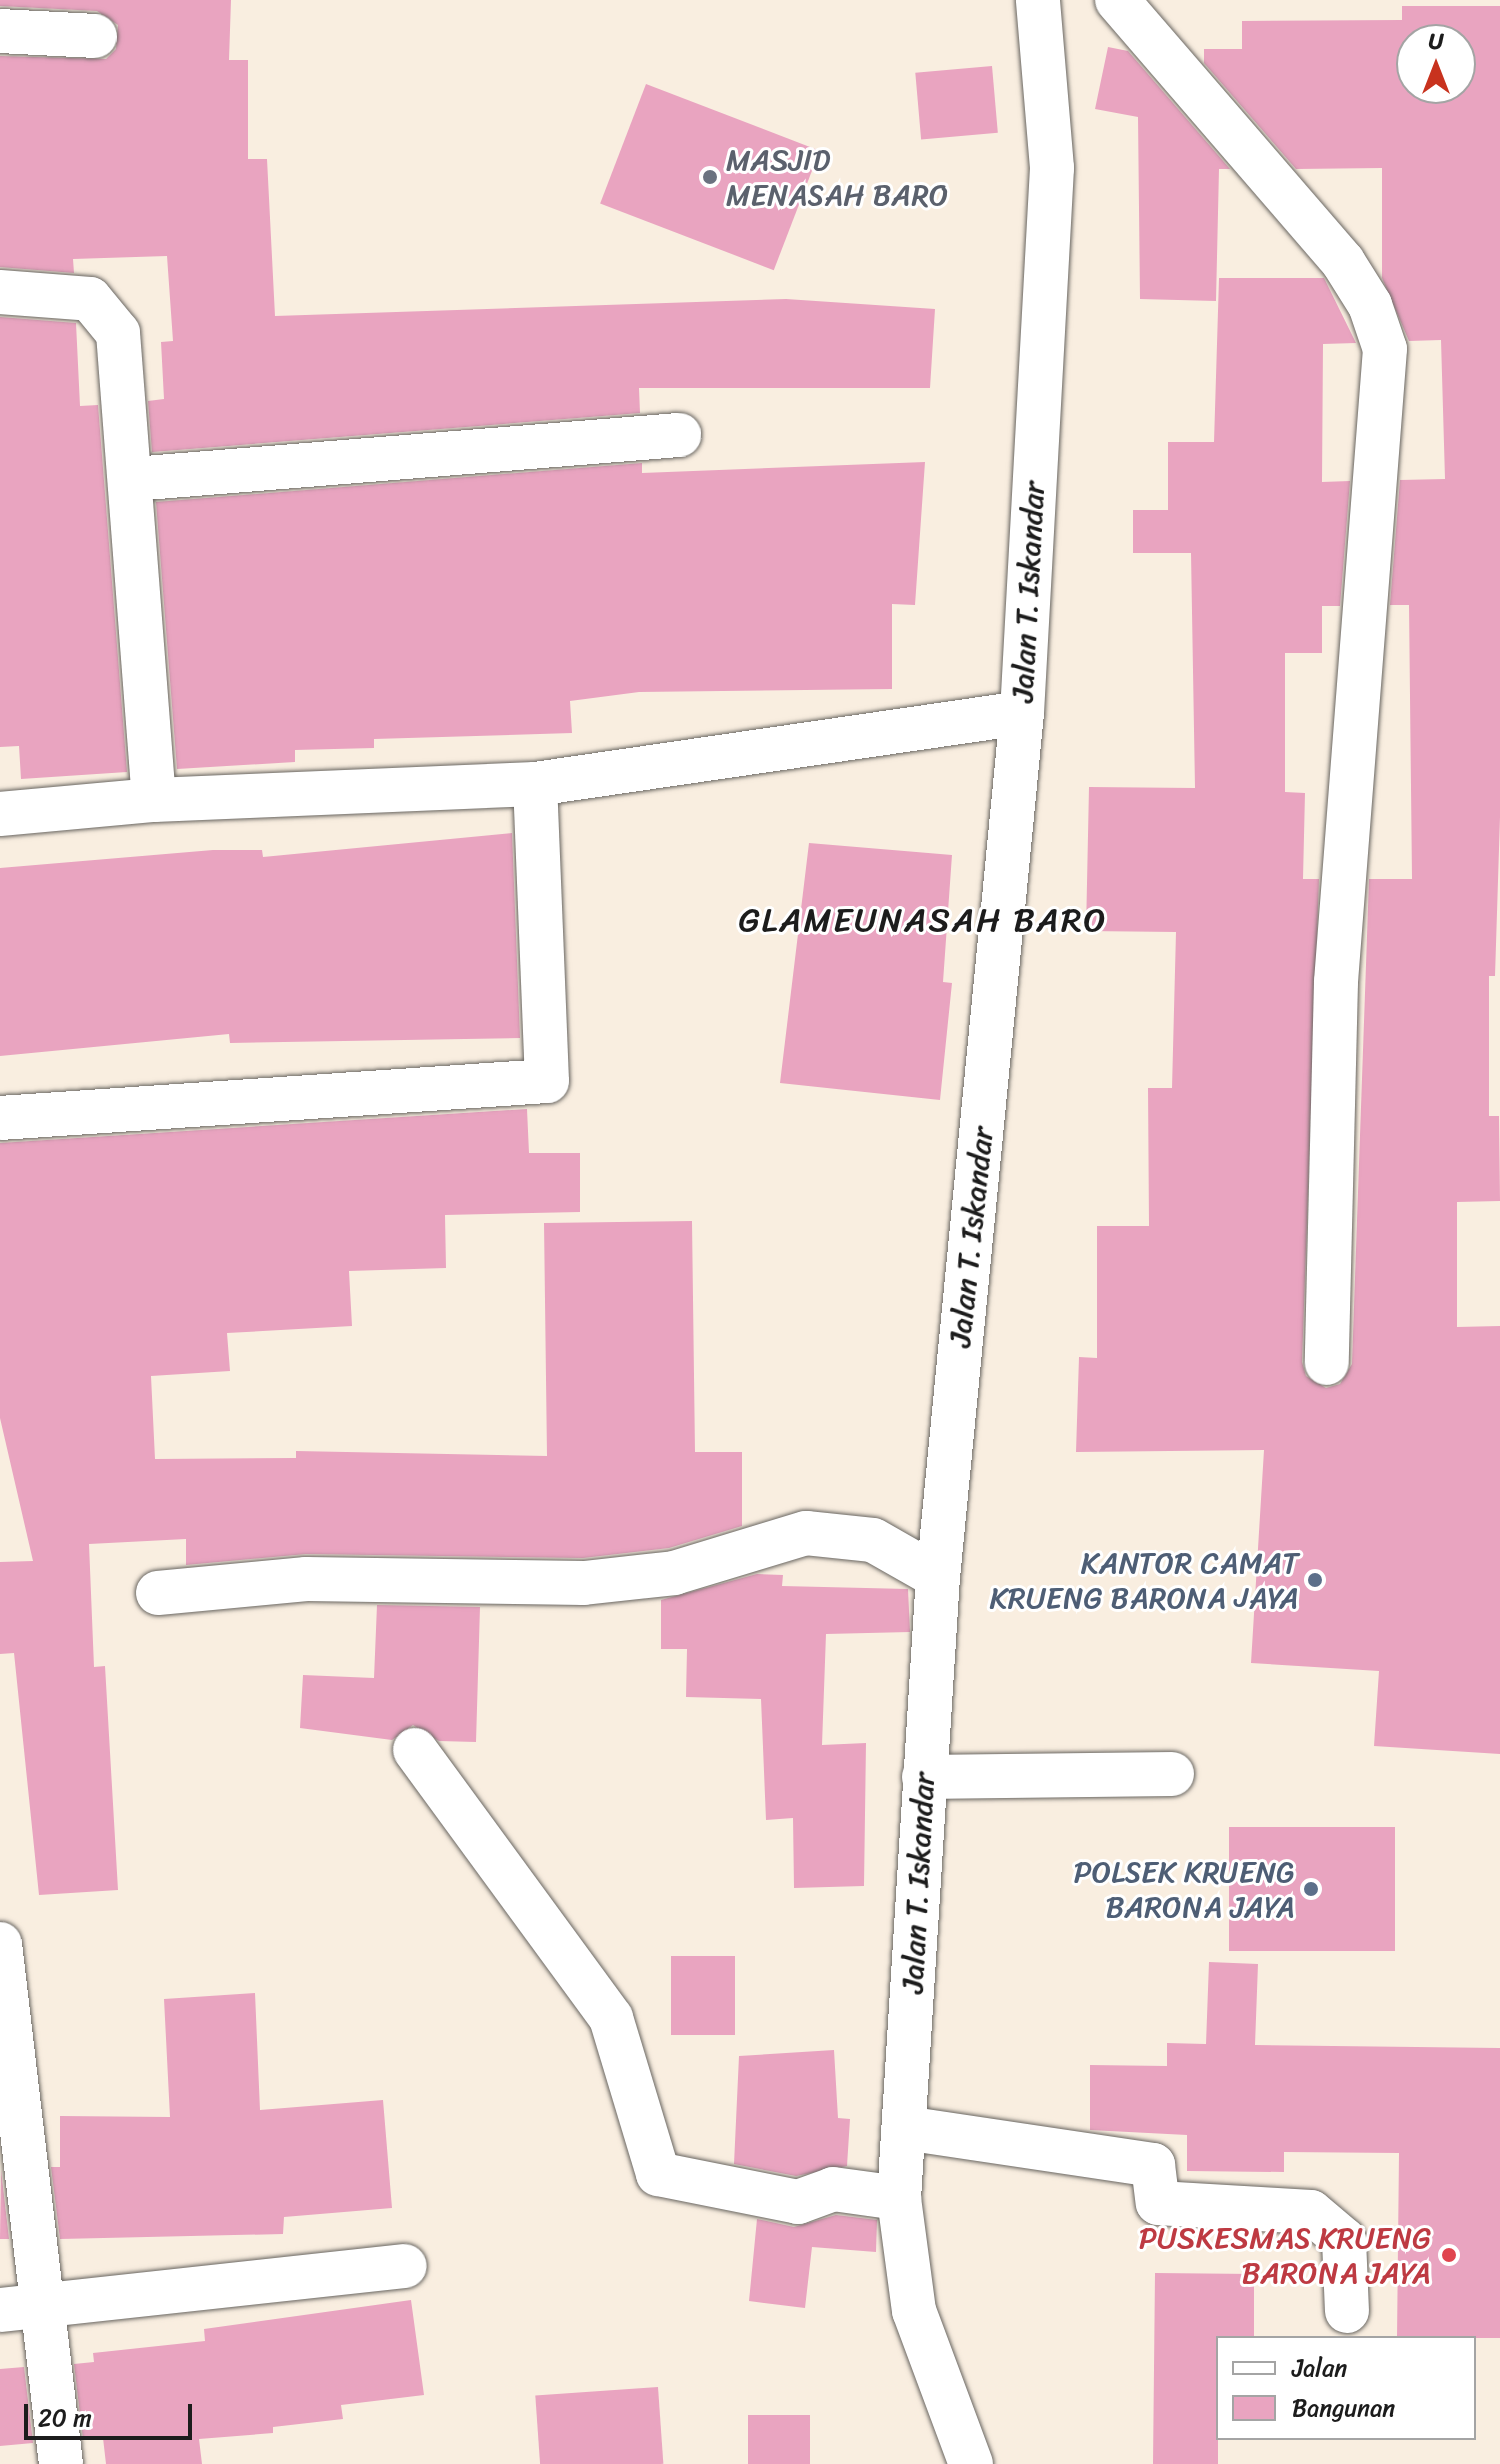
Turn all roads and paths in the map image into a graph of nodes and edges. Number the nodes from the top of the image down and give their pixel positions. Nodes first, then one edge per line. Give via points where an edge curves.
1 (1038, 0) edge
2 (1117, 0) edge
3 (0, 31) edge
4 (95, 36) dead end
5 (0, 292) edge
6 (679, 435) dead end
7 (133, 479) junction
8 (1022, 713) junction
9 (535, 784) junction
10 (154, 800) junction
11 (0, 814) edge
12 (0, 1118) edge
13 (1327, 1363) dead end
14 (938, 1577) junction
15 (158, 1593) dead end
16 (415, 1750) dead end
17 (1172, 1774) dead end
18 (924, 1777) junction
19 (0, 1944) edge
20 (905, 2128) junction
21 (899, 2198) junction
22 (405, 2266) dead end
23 (44, 2305) junction
24 (0, 2310) edge
25 (1347, 2311) dead end
26 (61, 2464) edge
27 (971, 2464) edge

1 - 8 street, Jalan T. Iskandar via 1052,168
2 - 13 street via 1343,262 1370,305 1385,349 1336,982
3 - 4 street
5 - 7 street via 70,295 105,313 118,333
6 - 7 street
7 - 10 street
8 - 9 street
8 - 14 street, Jalan T. Iskandar
9 - 10 street
9 - 12 street via 547,1081
10 - 11 street
14 - 15 street via 873,1540 806,1533 674,1573 584,1583 306,1579
14 - 18 street, Jalan T. Iskandar
16 - 21 street via 611,2018 658,2174 798,2202 833,2189
17 - 18 street
18 - 20 street, Jalan T. Iskandar
19 - 23 street
20 - 21 street, Jalan T. Iskandar
20 - 25 street via 1153,2165 1158,2203 1311,2212 1344,2240
21 - 27 street, Jalan T. Iskandar via 917,2324
22 - 23 street
23 - 24 street
23 - 26 street

